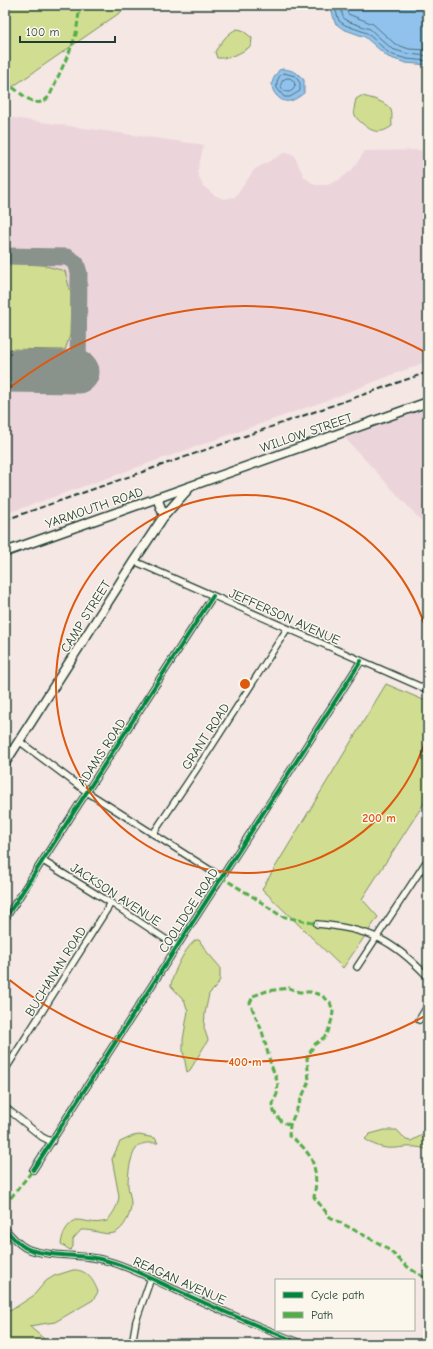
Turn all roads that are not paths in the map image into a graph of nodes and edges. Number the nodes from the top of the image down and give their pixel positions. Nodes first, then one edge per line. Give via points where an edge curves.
1 (428, 402) edge
2 (192, 485) junction
3 (157, 498) junction
4 (164, 516) junction
5 (5, 552) edge
6 (134, 561) junction
7 (213, 596) junction
8 (287, 629) junction
9 (361, 661) junction
10 (428, 690) edge
11 (19, 741) junction
12 (5, 763) edge
13 (87, 792) junction
14 (153, 834) junction
15 (428, 859) edge
16 (43, 861) junction
17 (221, 877) junction
18 (111, 903) junction
19 (5, 919) edge
20 (317, 924) dead end
21 (377, 937) junction
22 (176, 946) junction
23 (357, 967) dead end
24 (428, 977) edge
25 (428, 1005) edge
26 (419, 1020) dead end
27 (5, 1070) edge
28 (5, 1107) edge
29 (52, 1142) junction
30 (34, 1170) dead end
31 (5, 1229) edge
32 (152, 1278) junction
33 (132, 1344) edge
34 (302, 1344) edge

1 - 2 main road, WILLOW STREET
2 - 3 main road, YARMOUTH ROAD
2 - 4 main road, CAMP STREET
3 - 4 main road
3 - 5 main road, YARMOUTH ROAD
4 - 6 main road, CAMP STREET
6 - 7 street, JEFFERSON AVENUE
6 - 11 main road, CAMP STREET
7 - 8 street, JEFFERSON AVENUE
7 - 13 street, ADAMS ROAD
8 - 9 street, JEFFERSON AVENUE
8 - 14 street, GRANT ROAD
9 - 10 street, JEFFERSON AVENUE
9 - 17 street, COOLIDGE ROAD
11 - 12 main road, CAMP STREET
11 - 13 street
13 - 14 street
13 - 16 street, ADAMS ROAD
14 - 17 street
15 - 21 street
16 - 18 street, JACKSON AVENUE
16 - 19 street, ADAMS ROAD
17 - 22 street, COOLIDGE ROAD
18 - 22 street, JACKSON AVENUE
18 - 27 street, BUCHANAN ROAD
20 - 21 street via 344,927
21 - 23 street
21 - 24 street via 396,948
22 - 29 street, COOLIDGE ROAD
25 - 26 street
28 - 29 street
29 - 30 street, COOLIDGE ROAD
31 - 32 street, REAGAN AVENUE via 28,1249 98,1259
32 - 33 street via 136,1321
32 - 34 street, REAGAN AVENUE

